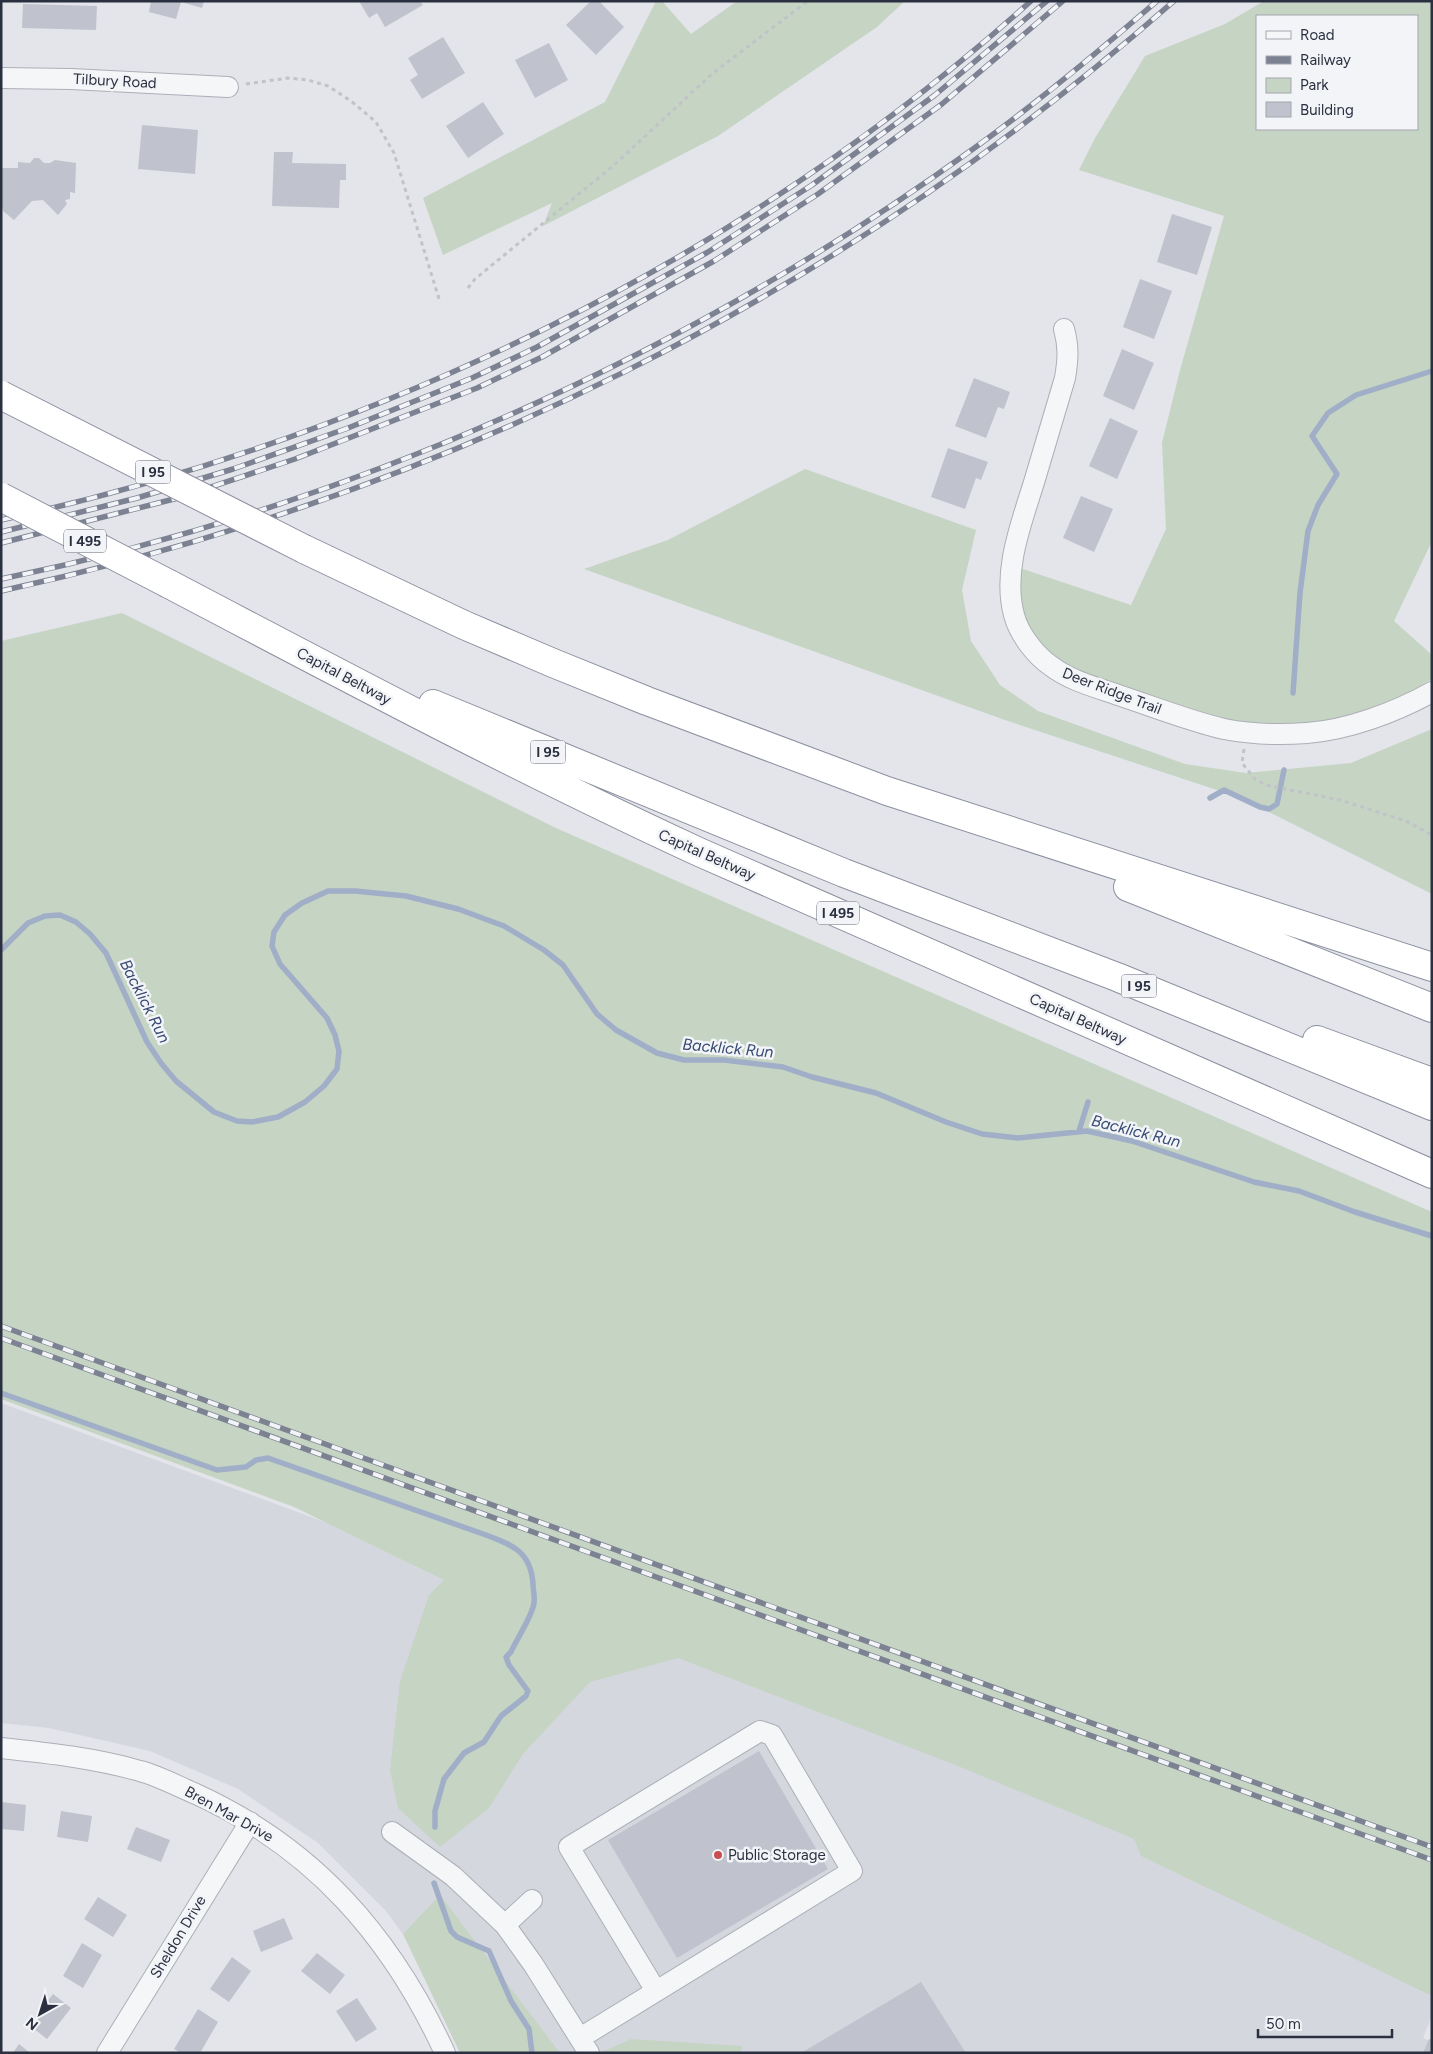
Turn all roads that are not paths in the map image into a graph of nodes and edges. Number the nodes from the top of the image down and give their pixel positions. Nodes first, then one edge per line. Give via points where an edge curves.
1 (1, 78) edge
2 (228, 87) road end
3 (1064, 330) dead end
4 (1, 395) edge
5 (1, 497) edge
6 (169, 584) joint
7 (254, 629) junction
8 (1432, 692) edge
9 (888, 791) junction
10 (844, 873) junction
11 (1432, 967) edge
12 (1432, 1008) edge
13 (1432, 1082) edge
14 (1432, 1106) edge
15 (1432, 1174) edge
16 (1, 1748) edge
17 (250, 1822) junction
18 (392, 1832) dead end
19 (532, 1900) dead end
20 (506, 1925) junction
21 (656, 1990) junction
22 (584, 2046) edge
23 (107, 2053) edge
24 (445, 2053) edge

1 - 2 street, Tilbury Road
3 - 8 street, Deer Ridge Trail via 1069,358 1065,378 1020,530 1009,584 1014,617 1035,652 1050,666 1076,680 1226,729 1308,733 1346,726 1407,706
4 - 9 highway, I 95, bridge via 304,549 464,625 647,701
5 - 6 highway, Capital Beltway / I 495, bridge
6 - 7 highway, Capital Beltway / I 95
7 - 10 highway, I 95
7 - 15 highway, Capital Beltway / I 495 via 503,759 699,852
9 - 11 highway
9 - 12 highway, I 95
10 - 13 highway
10 - 14 highway, I 95 via 1117,977
16 - 17 street, Bren Mar Drive via 97,1760 141,1771
17 - 23 street, Sheldon Drive
17 - 24 street, Bren Mar Drive via 310,1865 362,1918 417,1996
18 - 20 street via 453,1876
19 - 20 street
20 - 22 street
21 - 21 street via 852,1871 772,1735 760,1731 569,1846
21 - 22 street

